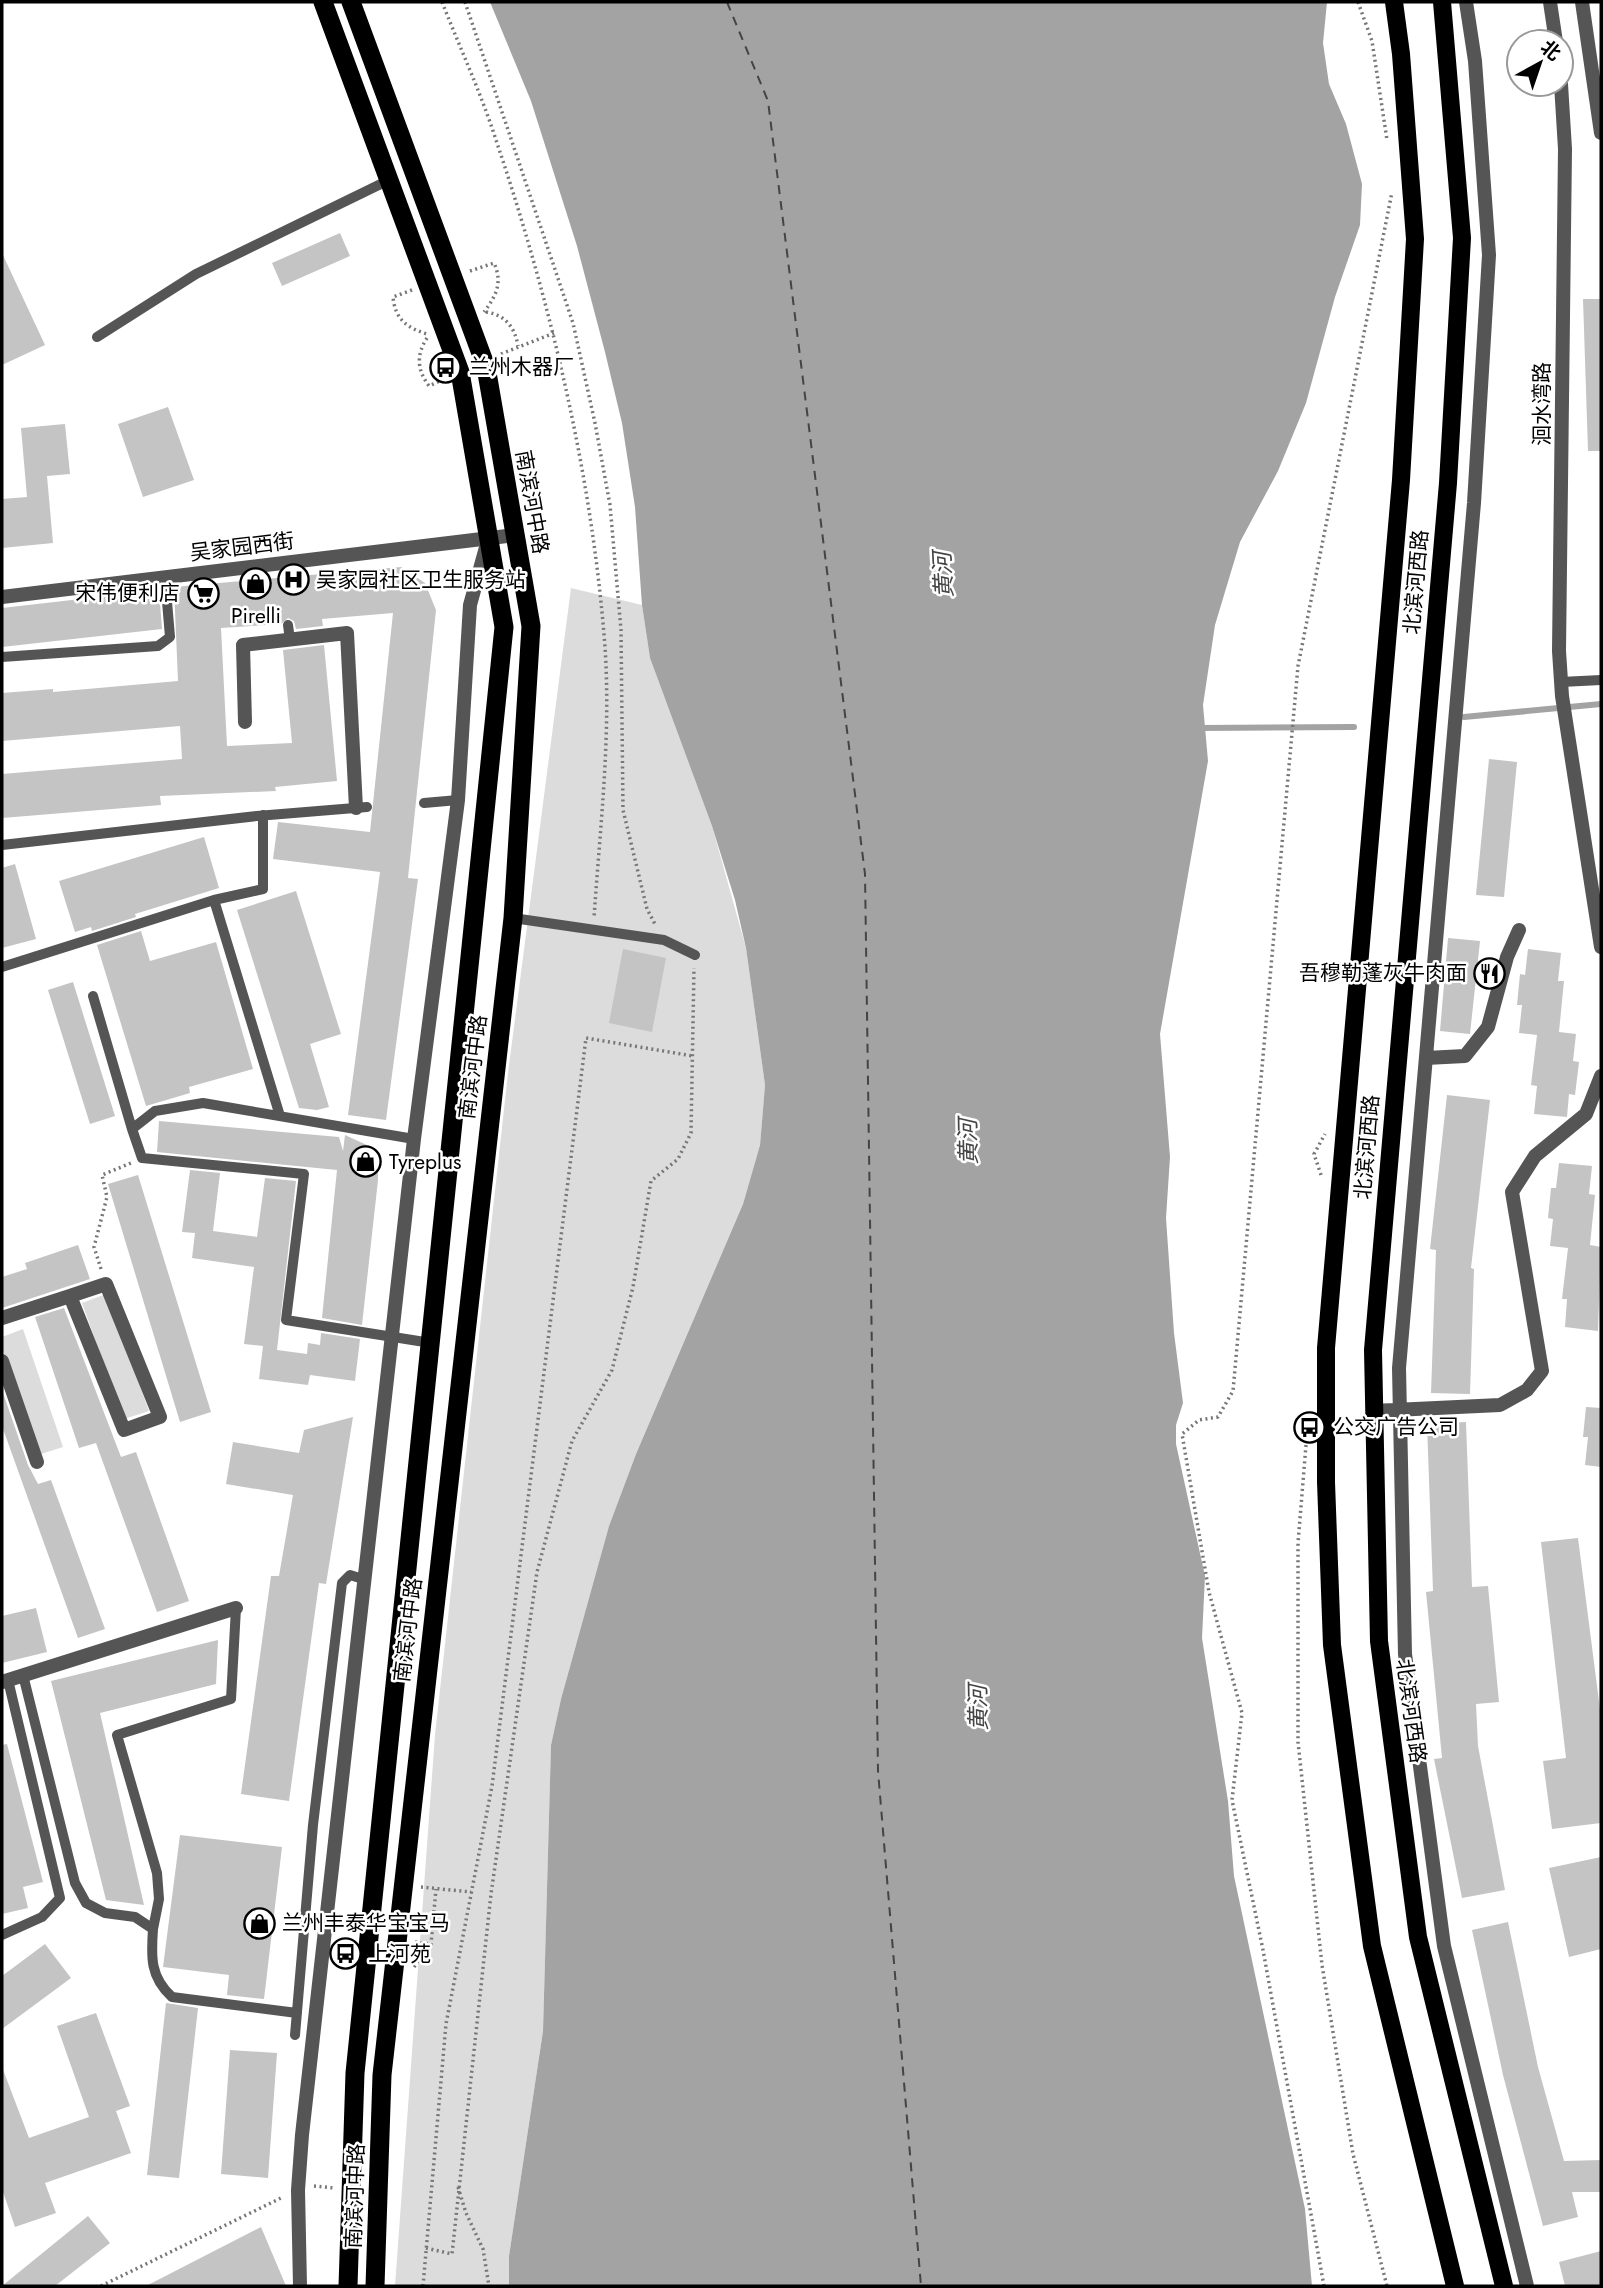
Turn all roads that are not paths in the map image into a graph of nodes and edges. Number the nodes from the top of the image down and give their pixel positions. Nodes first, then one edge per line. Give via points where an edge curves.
1 (323, 2) edge
2 (351, 2) edge
3 (1394, 2) edge
4 (1442, 2) edge
5 (1466, 2) edge
6 (1550, 2) edge
7 (1582, 2) edge
8 (1554, 28) edge
9 (1562, 98) edge
10 (1601, 133) edge
11 (388, 180) junction
12 (97, 337) dead end
13 (515, 534) junction
14 (488, 539) junction
15 (165, 578) junction
16 (2, 597) edge
17 (2, 657) edge
18 (1601, 680) edge
19 (1562, 689) junction
20 (245, 722) dead end
21 (458, 800) junction
22 (424, 803) dead end
23 (361, 808) joint
24 (264, 815) junction
25 (2, 845) edge
26 (214, 900) junction
27 (513, 918) junction
28 (1519, 930) dead end
29 (1601, 947) edge
30 (695, 955) road end
31 (2, 967) edge
32 (93, 996) dead end
33 (1426, 1058) junction
34 (1601, 1076) edge
35 (280, 1116) junction
36 (132, 1129) junction
37 (414, 1139) junction
38 (70, 1296) junction
39 (2, 1318) edge
40 (393, 1337) junction
41 (431, 1343) junction
42 (2, 1361) edge
43 (1399, 1409) junction
44 (1373, 1411) junction
45 (37, 1462) dead end
46 (366, 1580) junction
47 (236, 1608) joint
48 (23, 1675) junction
49 (5, 1681) edge
50 (153, 1929) junction
51 (2, 1935) edge
52 (297, 2013) junction
53 (295, 2035) dead end
54 (300, 2286) edge
55 (348, 2286) edge
56 (375, 2286) edge
57 (1455, 2286) edge
58 (1504, 2286) edge
59 (1527, 2286) edge

1 - 11 highway, 南滨河中路
2 - 13 highway, 南滨河中路 via 486,367
3 - 57 main road, 北滨河西路 via 1415,239 1399,493 1326,1348 1326,1482 1332,1645 1372,1946
4 - 44 main road, 北滨河西路 via 1462,238 1448,483 1373,1350
5 - 33 street via 1475,61 1489,255 1474,503
6 - 8 street
7 - 10 street
9 - 19 street, 洄水湾路
11 - 12 lane via 196,274
11 - 14 highway, 南滨河中路 via 460,372
13 - 14 street, 吴家园西街
13 - 27 highway, 南滨河中路 via 531,626
14 - 15 street, 吴家园西街 via 284,569
14 - 21 street via 470,605
14 - 41 highway, 南滨河中路 via 504,626
15 - 16 street, 吴家园西街
15 - 17 lane via 170,636 158,646
18 - 19 lane
19 - 29 street, 洄水湾路
20 - 23 street via 243,645 289,632 347,633
21 - 22 lane
21 - 37 street
23 - 24 lane
24 - 25 lane
24 - 26 lane via 263,888
26 - 31 lane
26 - 35 lane
27 - 30 lane via 664,940
27 - 56 highway, 南滨河中路 via 401,1886 382,2075
28 - 33 street via 1489,1027 1465,1056
32 - 36 lane
33 - 43 street
34 - 43 street via 1586,1114 1535,1156 1512,1192 1542,1371 1527,1390 1500,1405
35 - 36 lane via 202,1103 155,1111
35 - 37 lane
36 - 40 lane via 142,1158 304,1174 286,1320
37 - 40 street
38 - 38 street via 124,1430 160,1417 106,1284
38 - 39 street
40 - 41 lane
40 - 46 street
41 - 55 highway, 南滨河中路 via 355,2073
42 - 45 street
43 - 44 street
43 - 59 street via 1405,1654 1444,1946
44 - 58 main road, 北滨河西路 via 1379,1641 1418,1937
46 - 52 lane via 350,1576 342,1583 313,1825
46 - 54 street via 298,2190
47 - 48 street
47 - 50 lane via 231,1699 117,1735 157,1873 159,1899
48 - 49 street
48 - 50 lane via 75,1883 86,1903 105,1913 135,1917
49 - 51 lane via 60,1898 41,1917
50 - 52 lane via 151,1965 172,1997
52 - 53 lane

